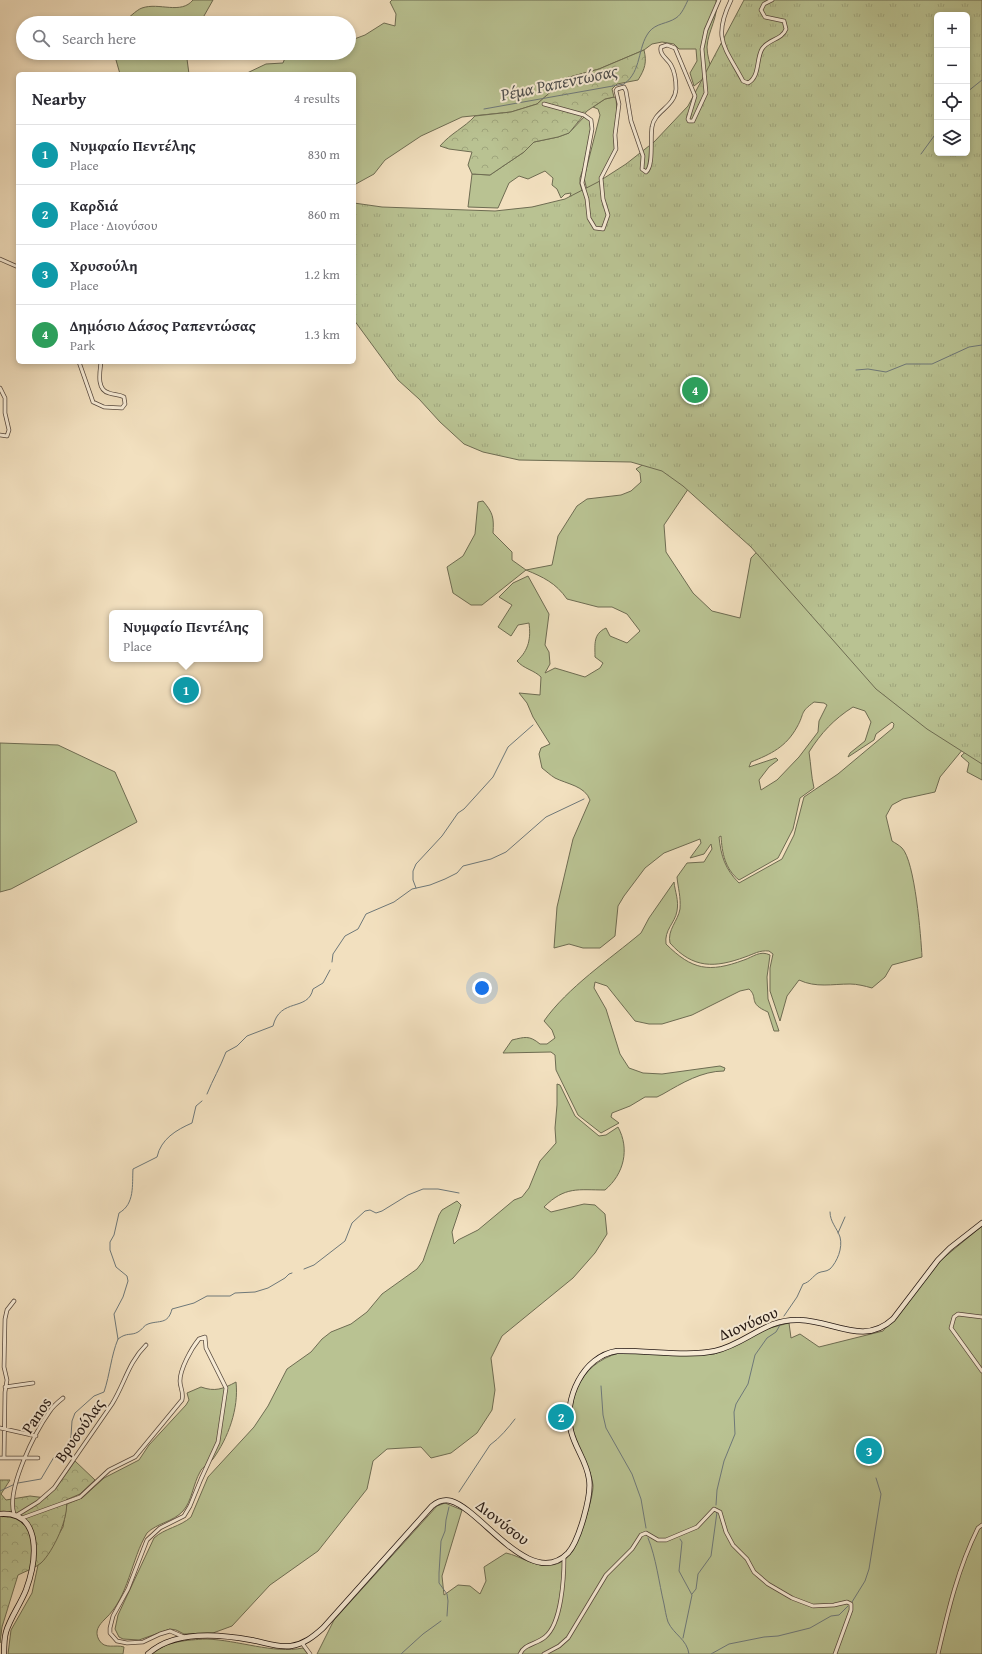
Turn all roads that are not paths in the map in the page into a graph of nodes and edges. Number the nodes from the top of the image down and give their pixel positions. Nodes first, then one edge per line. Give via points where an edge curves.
1 (719, 0) edge
2 (730, 0) edge
3 (772, 0) edge
4 (544, 104) dead end
5 (0, 259) edge
6 (16, 266) edge
7 (80, 364) edge
8 (101, 364) edge
9 (0, 388) edge
10 (0, 435) edge
11 (982, 1223) edge
12 (14, 1301) dead end
13 (982, 1316) edge
14 (146, 1345) dead end
15 (982, 1371) edge
16 (33, 1384) dead end
17 (5, 1387) junction
18 (63, 1398) dead end
19 (0, 1428) edge
20 (4, 1428) junction
21 (36, 1436) junction
22 (0, 1458) edge
23 (4, 1458) junction
24 (25, 1458) junction
25 (38, 1458) dead end
26 (0, 1514) edge
27 (17, 1516) junction
28 (982, 1525) edge
29 (564, 1556) junction
30 (184, 1638) junction
31 (302, 1643) junction
32 (4, 1654) edge
33 (148, 1654) edge
34 (310, 1654) edge
35 (520, 1654) edge
36 (544, 1654) edge
37 (835, 1654) edge
38 (938, 1654) edge

1 - 4 street via 706,30 702,49 706,93 692,121 688,119 695,100 692,88 675,48 667,45 661,47 662,54 673,71 675,93 673,100 653,122 650,165 646,172 642,169 642,156 631,121 626,91 624,87 617,89 619,104 616,149 601,178 608,215 603,229 594,228 590,222 582,183 592,129 591,120 584,115
2 - 3 street via 721,27 723,46 743,81 748,83 754,78 762,49 782,36 786,29 784,21 765,17 761,10 764,4
5 - 6 street
7 - 8 street via 89,397 93,402 104,407 122,408 125,404 124,397 106,393 101,387
9 - 10 street via 5,398 9,430 7,436
11 - 29 main road, Διονύσου via 942,1256 886,1325 874,1331 863,1332 811,1321 785,1320 763,1327 717,1350 618,1350 607,1353 594,1362 578,1382 570,1404 571,1433 587,1469 590,1484 576,1540
12 - 17 street via 7,1310 5,1319
13 - 15 street via 958,1314 954,1317 951,1328
14 - 27 street, Βρυσούλας via 136,1354 121,1390 54,1488
16 - 17 street
17 - 20 street
18 - 21 street, Panos via 49,1412
19 - 20 street
20 - 21 street
20 - 23 street
21 - 24 street, Panos
22 - 23 street
23 - 24 street
24 - 25 street
24 - 27 street, Panos via 11,1499
26 - 27 main road
27 - 30 street via 80,1497 109,1470 135,1457 182,1400 180,1377 192,1349 199,1339 206,1338 206,1348 226,1388 218,1442 184,1516 160,1528 147,1540 110,1628 110,1633 117,1641 127,1643 143,1642 170,1631
27 - 32 main road via 27,1523 32,1533 32,1562 26,1588 6,1632
28 - 38 street via 978,1528 964,1558
29 - 31 main road, Διονύσου via 557,1561 549,1562 527,1557 497,1538 462,1507 451,1501 440,1501 432,1506 322,1628
29 - 35 street via 564,1578 556,1619 547,1635 522,1649
30 - 31 main road, Διονύσου via 234,1638 286,1646
30 - 33 main road, Διονύσου via 164,1643
31 - 34 street
36 - 37 street via 568,1638 606,1575 641,1536 646,1533 658,1540 666,1540 698,1527 714,1509 720,1512 731,1541 747,1559 751,1569 773,1588 813,1606 834,1606 847,1602 851,1604

